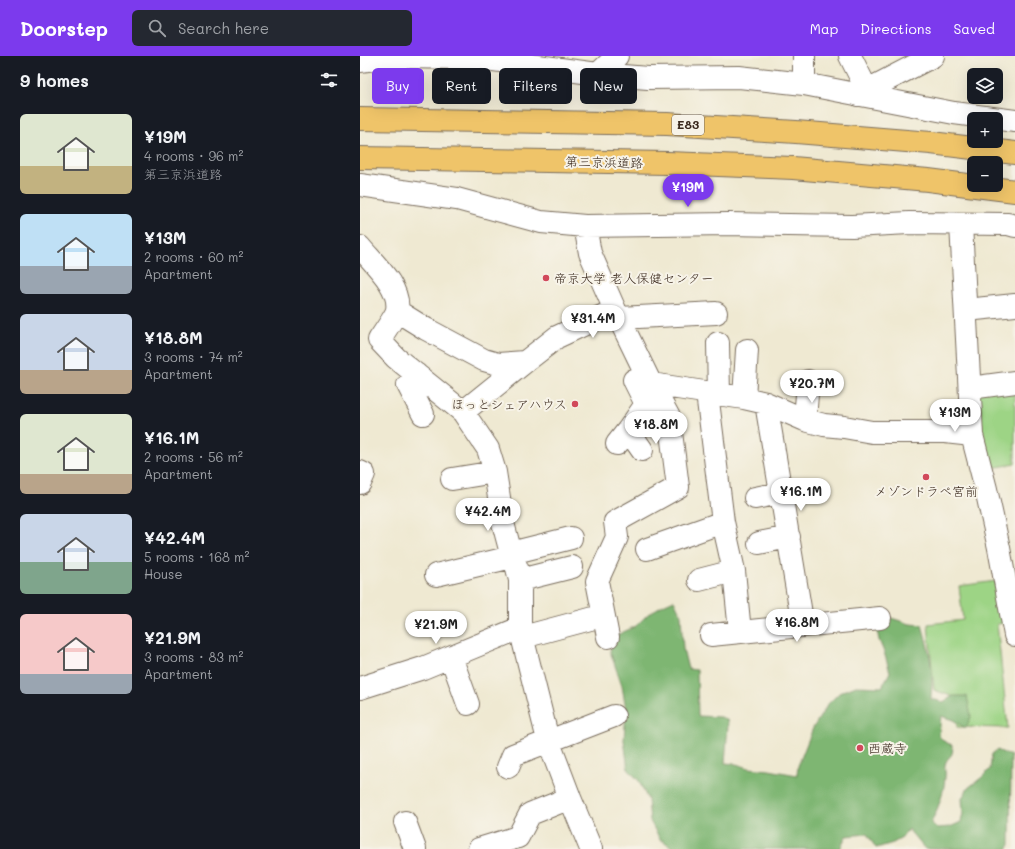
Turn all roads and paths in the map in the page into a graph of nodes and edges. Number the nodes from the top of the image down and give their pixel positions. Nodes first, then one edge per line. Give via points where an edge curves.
1 (617, 56) edge
2 (804, 56) edge
3 (850, 56) edge
4 (933, 56) edge
5 (478, 57) edge
6 (360, 61) edge
7 (604, 68) edge
8 (580, 71) edge
9 (637, 77) edge
10 (804, 84) junction
11 (863, 92) junction
12 (360, 119) edge
13 (1015, 121) edge
14 (1015, 153) edge
15 (360, 158) edge
16 (364, 190) edge
17 (1015, 191) edge
18 (961, 224) junction
19 (585, 226) junction
20 (1015, 226) edge
21 (360, 247) edge
22 (1015, 305) edge
23 (966, 310) junction
24 (397, 311) junction
25 (716, 313) dead end
26 (617, 314) junction
27 (718, 343) dead end
28 (747, 350) dead end
29 (525, 362) junction
30 (641, 363) junction
31 (416, 374) junction
32 (808, 381) dead end
33 (1015, 382) edge
34 (651, 384) junction
35 (970, 388) junction
36 (713, 394) junction
37 (744, 398) junction
38 (766, 403) junction
39 (463, 412) junction
40 (423, 414) dead end
41 (805, 420) junction
42 (972, 435) junction
43 (642, 450) dead end
44 (360, 472) edge
45 (495, 472) junction
46 (452, 479) dead end
47 (360, 484) edge
48 (781, 493) junction
49 (755, 498) dead end
50 (723, 522) junction
51 (789, 537) junction
52 (571, 538) dead end
53 (759, 543) dead end
54 (1007, 548) edge
55 (646, 549) dead end
56 (511, 555) junction
57 (572, 567) dead end
58 (734, 571) junction
59 (436, 575) dead end
60 (520, 580) junction
61 (699, 580) dead end
62 (594, 618) dead end
63 (880, 618) dead end
64 (803, 626) junction
65 (740, 632) junction
66 (522, 633) junction
67 (711, 635) dead end
68 (1015, 635) edge
69 (608, 637) dead end
70 (451, 657) junction
71 (360, 688) edge
72 (468, 704) dead end
73 (614, 716) dead end
74 (548, 740) junction
75 (508, 767) dead end
76 (570, 798) junction
77 (480, 849) edge
78 (592, 849) edge

1 - 7 street
2 - 10 street
3 - 11 street
4 - 11 street
5 - 6 street via 390,57
5 - 8 street
9 - 10 street via 738,85
10 - 11 street
11 - 13 street via 954,113
12 - 14 highway, E83 via 668,124 923,142
15 - 17 highway, 第三京浜道路 via 668,163 793,168
16 - 19 street via 457,199 541,222
18 - 19 street via 852,226 729,217
18 - 20 street
18 - 23 street
19 - 26 street via 590,253
21 - 24 street via 389,281 396,298
22 - 23 street
23 - 35 street
24 - 29 street via 484,360 498,364
24 - 31 street via 379,340
25 - 26 street
26 - 29 street via 557,337
26 - 30 street
27 - 36 street
28 - 37 street
29 - 39 street
30 - 34 street
30 - 43 street via 630,371 646,404 623,437
31 - 39 street
31 - 40 street via 408,385
32 - 41 street
33 - 35 street
34 - 36 street
34 - 69 street via 669,417 678,487 615,522 617,537 597,581
35 - 42 street
36 - 37 street
36 - 50 street
37 - 38 street
38 - 41 street
38 - 48 street
39 - 45 street via 488,449
41 - 42 street via 872,432 945,432
42 - 54 street via 986,489
44 - 47 street via 364,474
45 - 46 street
45 - 56 street
48 - 49 street
48 - 51 street
50 - 55 street
50 - 58 street
51 - 53 street
51 - 64 street
52 - 56 street
54 - 68 street
56 - 59 street
56 - 60 street
57 - 60 street
58 - 61 street
58 - 65 street
60 - 66 street
62 - 66 street
63 - 64 street
64 - 65 street
65 - 67 street
66 - 70 street
66 - 74 street
70 - 71 street
70 - 72 street
73 - 74 street
74 - 75 street via 513,755
74 - 76 street
76 - 77 street via 530,814 518,837
76 - 78 street

